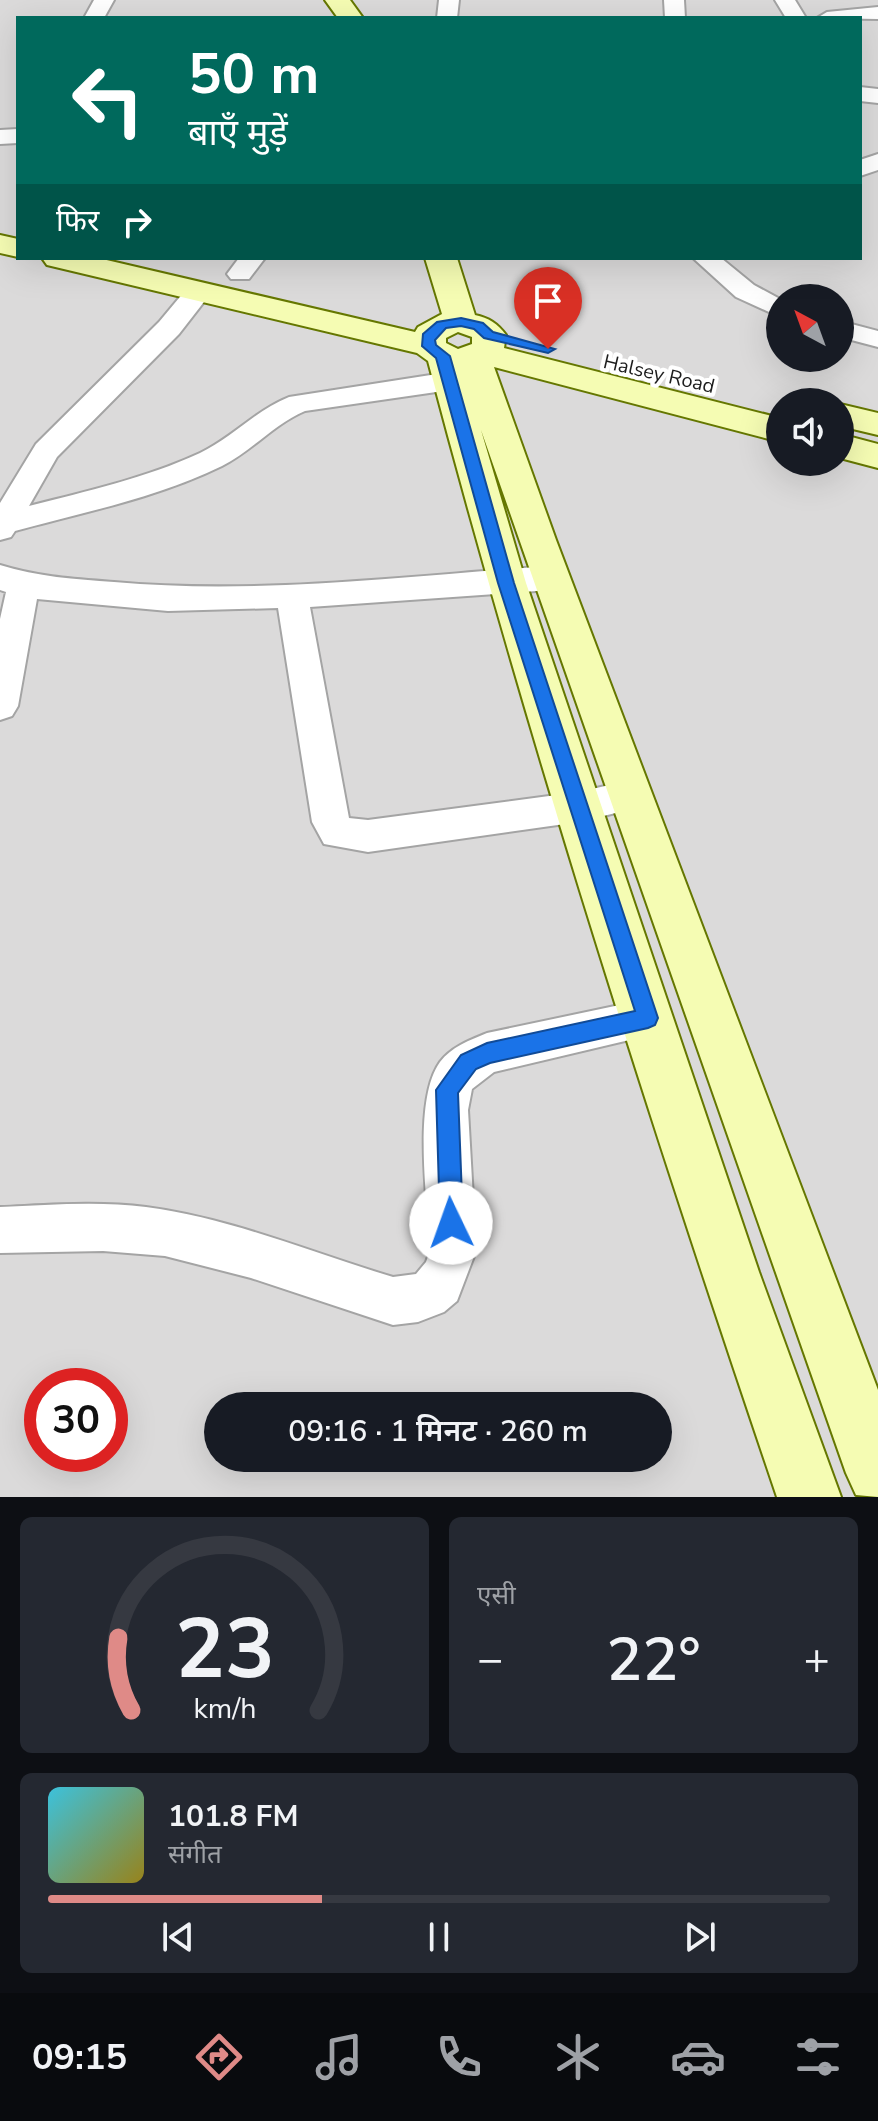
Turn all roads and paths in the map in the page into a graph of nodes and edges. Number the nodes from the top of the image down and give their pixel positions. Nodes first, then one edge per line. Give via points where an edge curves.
1 (337, 0) edge
2 (878, 13) edge
3 (349, 16) edge
4 (847, 16) edge
5 (66, 260) edge
6 (190, 260) edge
7 (441, 260) edge
8 (708, 260) edge
9 (246, 266) edge
10 (198, 292) junction
11 (766, 302) edge
12 (854, 333) edge
13 (878, 339) edge
14 (459, 347) junction
15 (766, 399) edge
16 (766, 426) edge
17 (4, 525) edge
18 (528, 581) junction
19 (11, 582) edge
20 (292, 596) junction
21 (581, 661) junction
22 (534, 669) junction
23 (0, 706) edge
24 (631, 795) junction
25 (579, 807) junction
26 (688, 950) junction
27 (629, 962) junction
28 (648, 1018) junction
29 (0, 1230) edge
30 (878, 1473) edge
31 (809, 1497) edge

1 - 3 street
2 - 4 street
5 - 10 street
6 - 9 street
7 - 14 street
8 - 11 street
9 - 14 street
10 - 14 street
10 - 17 street via 46,451
12 - 13 street
14 - 15 street, Halsey Road
14 - 16 street
14 - 17 street via 284,408 224,452 185,470
14 - 18 street
18 - 20 street
18 - 21 street
18 - 22 street
19 - 20 street via 168,599
19 - 23 street
20 - 25 street via 337,833 368,836
21 - 22 street
21 - 24 street
22 - 25 street
24 - 25 street
24 - 26 street
25 - 27 street
26 - 27 street
26 - 30 street
27 - 28 street
28 - 29 street via 487,1053 454,1077 446,1110 453,1251 439,1289 419,1300 393,1301 243,1250 163,1232
28 - 31 street

